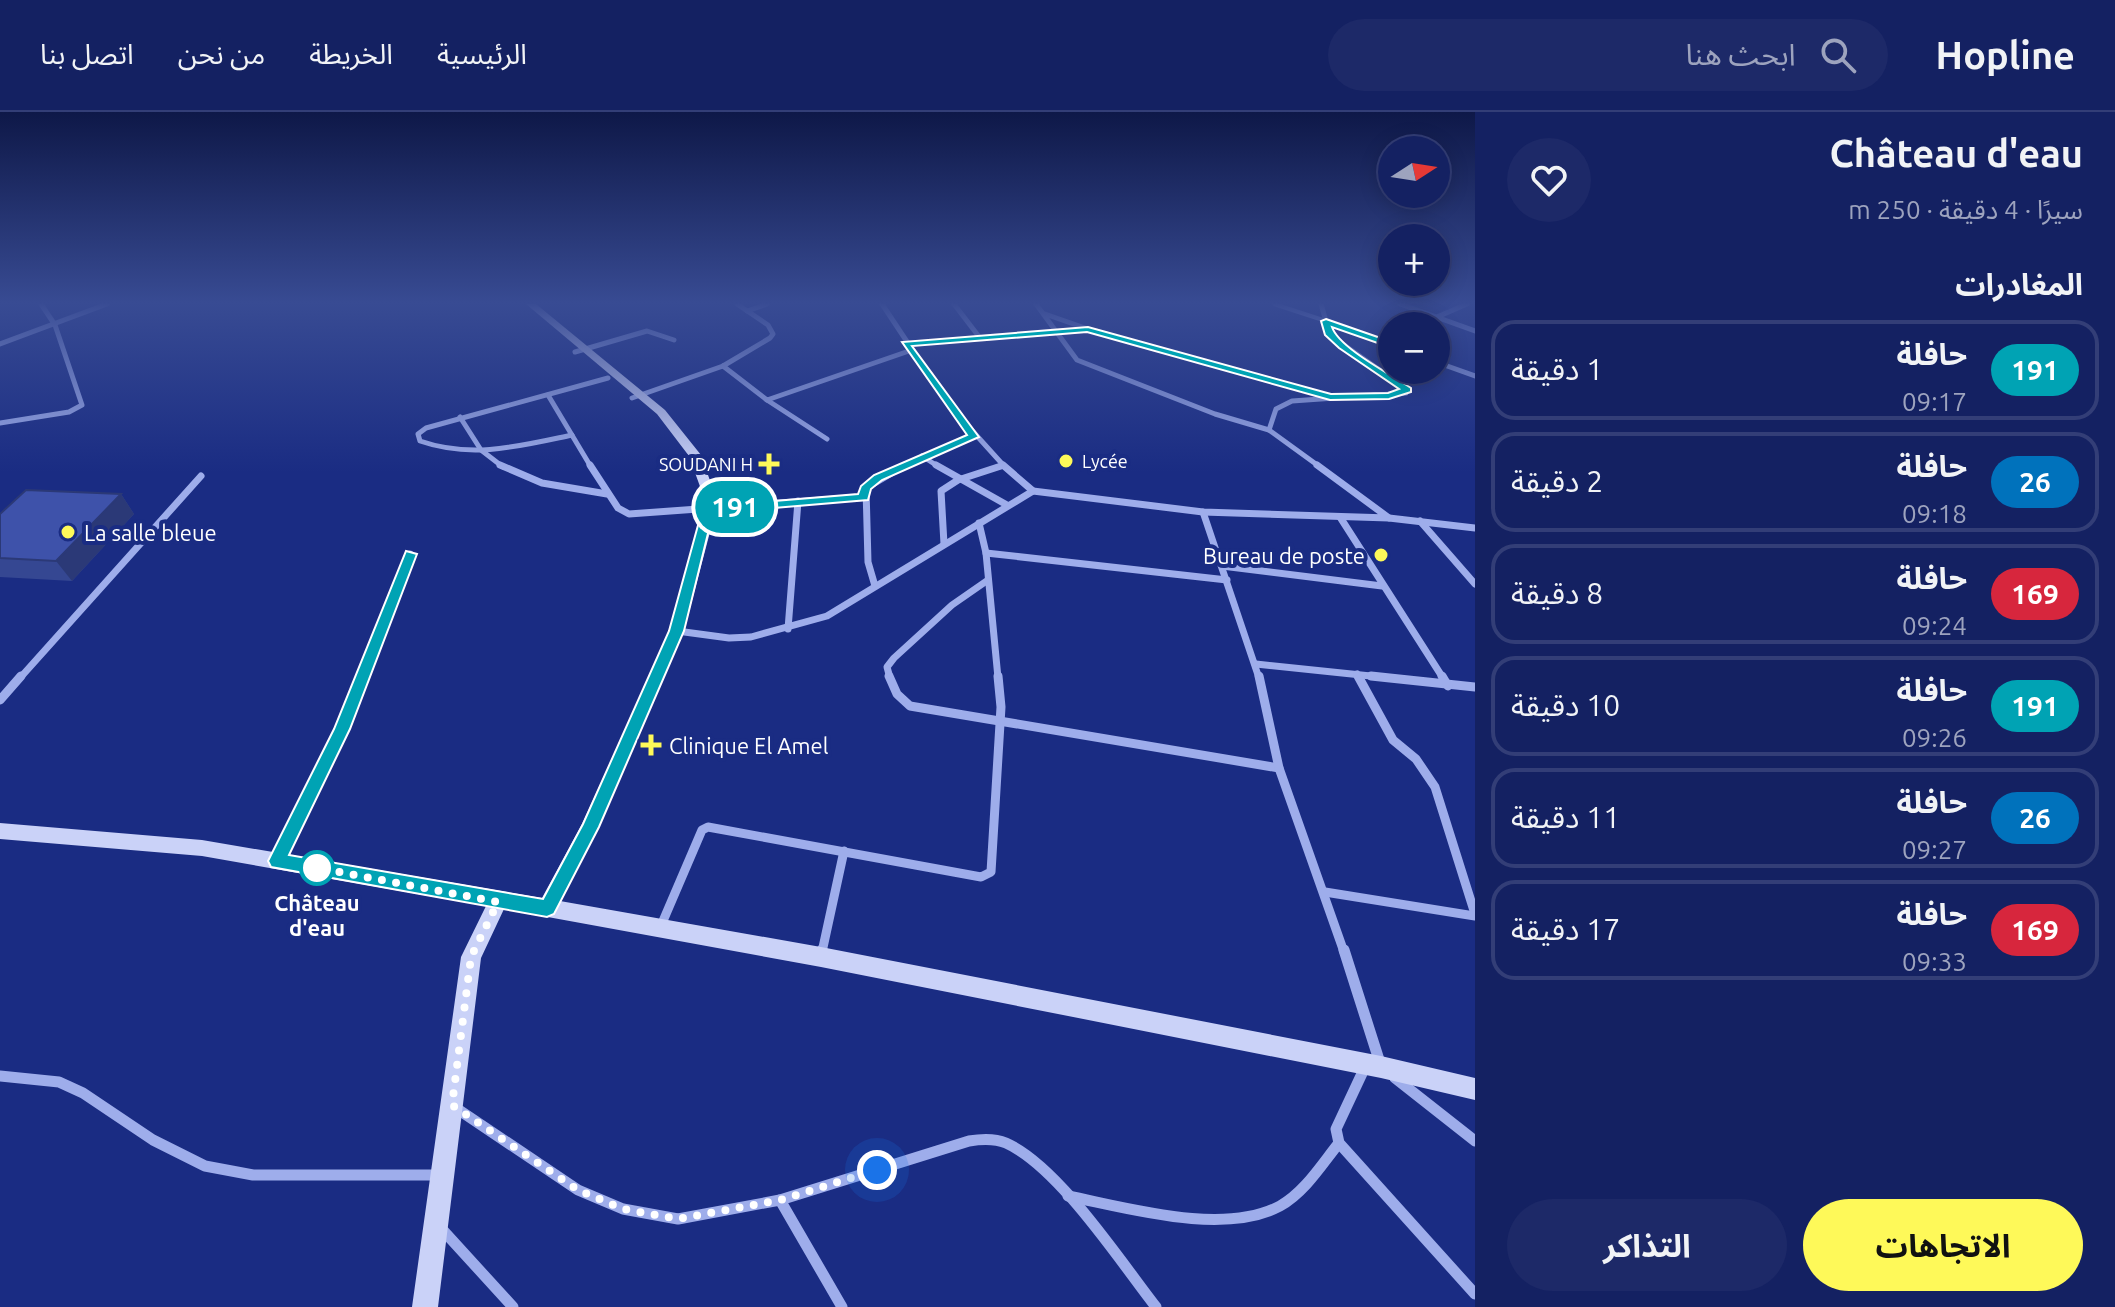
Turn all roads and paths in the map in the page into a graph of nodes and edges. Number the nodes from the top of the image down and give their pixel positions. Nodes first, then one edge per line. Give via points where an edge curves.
1 (67, 360) edge
2 (589, 360) edge
3 (591, 360) edge
4 (733, 360) edge
5 (875, 360) edge
6 (916, 360) edge
7 (1079, 360) edge
8 (1196, 360) edge
9 (1362, 360) edge
10 (723, 366) junction
11 (1450, 367) edge
12 (1475, 376) edge
13 (608, 378) junction
14 (548, 395) junction
15 (636, 396) junction
16 (1330, 397) junction
17 (767, 400) junction
18 (460, 417) junction
19 (0, 423) edge
20 (1269, 430) junction
21 (572, 435) junction
22 (974, 437) junction
23 (827, 439) dead end
24 (483, 453) junction
25 (922, 456) junction
26 (1001, 466) junction
27 (201, 476) dead end
28 (958, 480) junction
29 (1033, 491) junction
30 (607, 494) junction
31 (864, 497) junction
32 (798, 501) junction
33 (707, 505) junction
34 (1007, 505) junction
35 (1203, 512) junction
36 (1340, 517) junction
37 (1389, 518) junction
38 (1420, 521) junction
39 (979, 523) junction
40 (1475, 528) edge
41 (944, 544) junction
42 (986, 553) junction
43 (410, 554) dead end
44 (1222, 566) junction
45 (988, 580) junction
46 (1227, 580) junction
47 (1475, 584) edge
48 (875, 586) junction
49 (1383, 586) junction
50 (788, 629) junction
51 (677, 631) junction
52 (1256, 664) junction
53 (1357, 674) junction
54 (1448, 686) junction
55 (1475, 687) edge
56 (0, 700) edge
57 (1001, 724) junction
58 (1279, 768) junction
59 (0, 831) edge
60 (844, 851) junction
61 (277, 861) junction
62 (1325, 892) junction
63 (498, 902) junction
64 (547, 908) junction
65 (1475, 915) edge
66 (660, 928) junction
67 (821, 957) junction
68 (1374, 1066) junction
69 (0, 1076) edge
70 (1475, 1089) edge
71 (452, 1105) junction
72 (1475, 1141) edge
73 (1339, 1143) junction
74 (443, 1175) junction
75 (1067, 1196) junction
76 (780, 1200) junction
77 (436, 1224) junction
78 (1475, 1294) edge
79 (425, 1307) edge
80 (513, 1307) edge
81 (842, 1307) edge
82 (1156, 1307) edge

1 - 19 street via 80,408
2 - 13 main road
3 - 15 main road
4 - 10 street
5 - 17 street
6 - 22 street
7 - 20 street
8 - 16 street
9 - 16 street via 1407,390 1389,396
10 - 15 street
10 - 17 street
11 - 12 street
13 - 14 street
13 - 15 main road
14 - 18 street
14 - 21 street
15 - 33 main road via 694,471
16 - 20 street via 1284,404 1276,409
17 - 23 street
18 - 24 street
18 - 24 street via 422,429 420,441
20 - 37 street
21 - 24 street
21 - 30 street
22 - 25 street
22 - 26 street
24 - 30 street via 518,474
25 - 28 street
25 - 31 street via 871,482
26 - 28 street
26 - 29 street
27 - 56 street
28 - 34 street
28 - 41 street via 941,491
29 - 34 street
29 - 35 street
30 - 33 street via 629,514
31 - 32 street
31 - 48 street via 868,562
32 - 33 street
32 - 50 street
33 - 51 main road
34 - 39 street
35 - 36 street
35 - 44 street
36 - 37 street
36 - 49 street
37 - 38 street
38 - 40 street
38 - 47 street
39 - 41 street
39 - 42 street
41 - 48 street
42 - 45 street
42 - 46 street
43 - 61 street via 342,729
44 - 46 street
44 - 49 street
45 - 57 street
45 - 57 street via 952,605 887,667 892,690 910,706
46 - 52 street
48 - 50 street via 827,616
49 - 54 street
50 - 51 street via 729,638
51 - 64 main road via 590,827
52 - 53 street
52 - 58 street
53 - 54 street
53 - 65 street via 1393,740 1416,759 1435,787
54 - 55 street
57 - 58 street
57 - 60 street via 988,875
58 - 62 street
59 - 61 main road via 202,848
60 - 66 street via 704,828
60 - 67 street
61 - 63 main road
62 - 65 street
62 - 68 street
63 - 64 main road
63 - 71 main road via 471,957
64 - 66 main road
66 - 67 main road
67 - 68 main road
68 - 70 main road
68 - 72 street
68 - 73 street via 1336,1129
69 - 74 street via 59,1082 205,1166 253,1175
71 - 74 main road
71 - 76 street via 578,1190 623,1209 678,1219
73 - 75 street via 1281,1206 1253,1218 1191,1218
73 - 78 street
74 - 77 main road
75 - 76 street via 1021,1150 986,1139
75 - 82 street
76 - 81 street
77 - 79 main road
77 - 80 street

